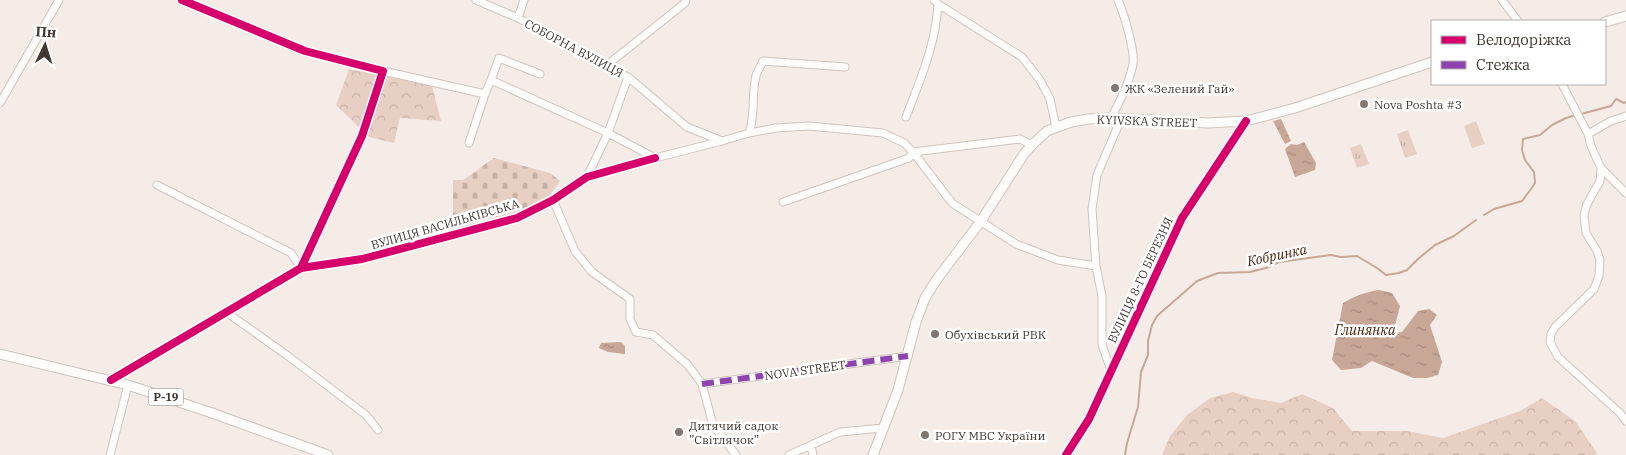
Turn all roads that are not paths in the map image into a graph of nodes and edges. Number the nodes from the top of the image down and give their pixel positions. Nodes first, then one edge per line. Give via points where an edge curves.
1 (59, 0) edge
2 (182, 0) edge
3 (476, 0) edge
4 (524, 0) edge
5 (686, 0) edge
6 (1118, 0) edge
7 (1502, 0) edge
8 (936, 2) edge
9 (1626, 16) edge
10 (518, 18) junction
11 (1517, 20) edge
12 (1606, 22) edge
13 (1431, 62) edge
14 (607, 65) junction
15 (845, 67) dead end
16 (383, 71) junction
17 (540, 74) dead end
18 (628, 77) junction
19 (491, 80) junction
20 (1563, 85) edge
21 (485, 94) junction
22 (0, 104) edge
23 (1626, 116) edge
24 (906, 117) dead end
25 (1111, 118) junction
26 (1121, 119) junction
27 (1246, 121) junction
28 (1056, 127) junction
29 (749, 133) junction
30 (608, 134) junction
31 (1588, 134) junction
32 (722, 141) junction
33 (468, 143) dead end
34 (1032, 145) junction
35 (913, 152) junction
36 (655, 158) junction
37 (1601, 168) junction
38 (587, 176) junction
39 (157, 185) dead end
40 (1626, 193) edge
41 (553, 200) junction
42 (784, 202) dead end
43 (981, 221) junction
44 (1096, 266) junction
45 (301, 268) junction
46 (226, 312) junction
47 (0, 354) edge
48 (908, 356) junction
49 (1111, 370) junction
50 (111, 380) junction
51 (128, 384) junction
52 (702, 384) junction
53 (1626, 421) edge
54 (883, 428) junction
55 (378, 430) dead end
56 (810, 445) junction
57 (110, 455) edge
58 (328, 455) edge
59 (736, 455) edge
60 (789, 455) edge
61 (812, 455) edge
62 (873, 455) edge
63 (1066, 455) edge

1 - 22 street
2 - 16 street via 305,51
3 - 10 street, СОБОРНА ВУЛИЦЯ
4 - 10 street, СОБОРНА ВУЛИЦЯ
5 - 14 street
6 - 25 street via 1126,21 1133,62 1125,90
7 - 11 street
8 - 24 street via 937,23
8 - 28 street via 1022,56 1050,99
9 - 12 main road
10 - 14 street, СОБОРНА ВУЛИЦЯ
13 - 27 main road, KYIVSKA STREET
14 - 18 street, СОБОРНА ВУЛИЦЯ
15 - 29 street via 764,61 756,74 754,117
16 - 21 street
16 - 45 street via 362,136
17 - 19 street via 499,58
18 - 30 street, СОБОРНА ВУЛИЦЯ
18 - 32 street via 687,127
19 - 21 street
19 - 30 street
20 - 31 street
21 - 33 street
23 - 31 street
25 - 26 main road, KYIVSKA STREET
25 - 28 main road, KYIVSKA STREET via 1088,119
26 - 27 main road, KYIVSKA STREET via 1208,123
26 - 44 street, ВУЛИЦЯ 8-ГО БЕРЕЗНЯ via 1098,175 1092,209
27 - 49 street, ВУЛИЦЯ 8-ГО БЕРЕЗНЯ via 1182,218
28 - 34 main road, KYIVSKA STREET
29 - 32 street
29 - 35 street via 809,126 883,133 904,143
30 - 36 street
30 - 38 street, СОБОРНА ВУЛИЦЯ
31 - 37 street
32 - 36 street
34 - 35 street via 1020,139
34 - 43 main road, KYIVSKA STREET
35 - 42 street via 909,158
35 - 43 street via 952,203
36 - 38 street
37 - 40 street
37 - 53 street via 1600,181 1584,215 1586,233 1600,260 1599,276 1594,290 1555,327 1550,342 1558,357
38 - 41 street, ВУЛИЦЯ ВАСИЛЬКІВСЬКА
39 - 45 street via 291,253
41 - 45 street, ВУЛИЦЯ ВАСИЛЬКІВСЬКА via 517,218 362,259
41 - 52 street via 575,250 592,272 630,299 630,319 636,332 653,335 675,352
43 - 44 street via 1016,244 1058,260
43 - 48 main road, KYIVSKA STREET via 925,298
44 - 49 street, ВУЛИЦЯ 8-ГО БЕРЕЗНЯ via 1102,296 1102,345
45 - 46 street, ВУЛИЦЯ ВАСИЛЬКІВСЬКА
46 - 50 street, ВУЛИЦЯ ВАСИЛЬКІВСЬКА
46 - 55 street via 366,415
47 - 50 main road, Р-19
48 - 52 street, NOVA STREET
48 - 54 main road, KYIVSKA STREET
49 - 63 street, ВУЛИЦЯ 8-ГО БЕРЕЗНЯ via 1089,419
50 - 51 main road, Р-19
51 - 57 street
51 - 58 main road, Р-19
52 - 59 street via 713,425
54 - 56 street via 840,432
54 - 62 main road, KYIVSKA STREET
56 - 60 street
56 - 61 street

